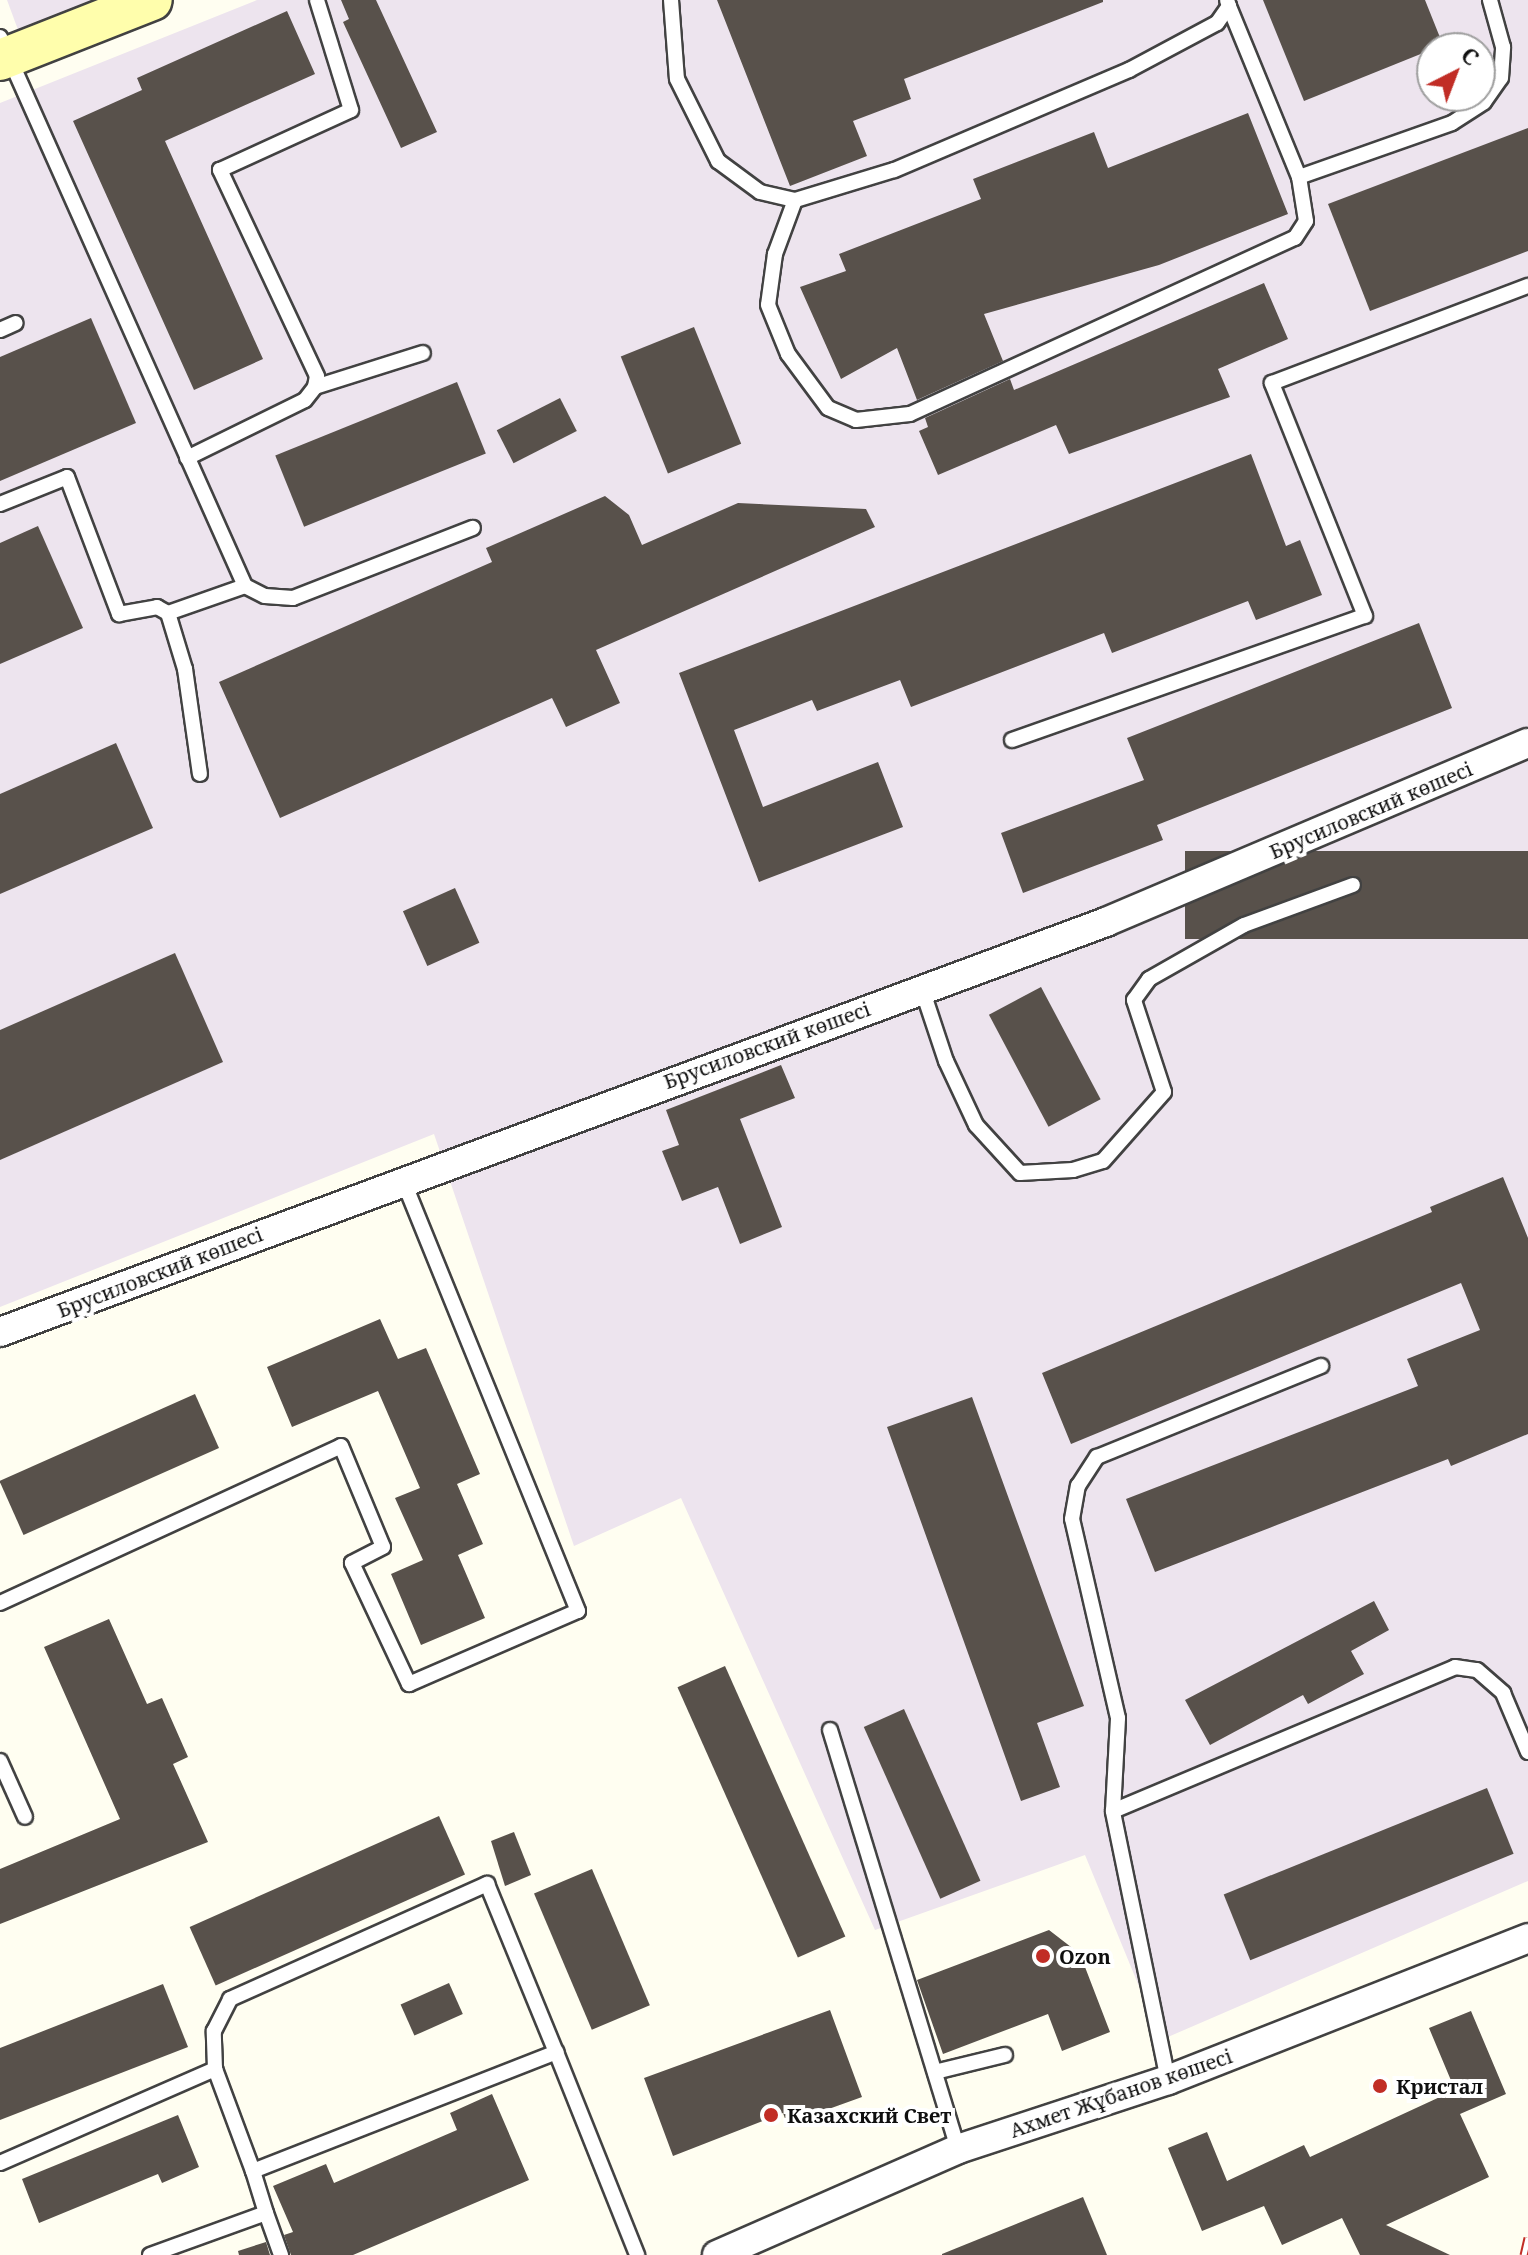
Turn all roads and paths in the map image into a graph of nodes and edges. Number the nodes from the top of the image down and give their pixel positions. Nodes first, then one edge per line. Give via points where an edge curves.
1 (152, 0) edge
2 (317, 0) edge
3 (671, 0) edge
4 (1490, 0) edge
5 (1228, 3) edge
6 (3, 51) edge
7 (1299, 177) junction
8 (795, 200) junction
9 (1528, 286) edge
10 (16, 323) dead end
11 (0, 330) edge
12 (423, 353) dead end
13 (315, 387) junction
14 (187, 458) junction
15 (0, 504) edge
16 (473, 528) dead end
17 (245, 586) junction
18 (168, 613) junction
19 (1012, 740) dead end
20 (1528, 743) edge
21 (200, 774) dead end
22 (1353, 885) dead end
23 (922, 989) junction
24 (403, 1180) junction
25 (0, 1332) edge
26 (1321, 1366) dead end
27 (0, 1603) edge
28 (830, 1730) dead end
29 (1528, 1752) edge
30 (0, 1761) edge
31 (1113, 1811) junction
32 (25, 1817) dead end
33 (1528, 1938) edge
34 (556, 2052) junction
35 (1005, 2055) dead end
36 (215, 2069) junction
37 (935, 2072) junction
38 (1168, 2080) junction
39 (958, 2149) junction
40 (0, 2163) edge
41 (253, 2171) junction
42 (266, 2213) junction
43 (150, 2255) edge
44 (281, 2255) edge
45 (637, 2255) edge
46 (717, 2255) edge

1 - 6 street
2 - 13 lane via 351,110 220,170 317,376
3 - 8 lane via 677,79 718,161 760,192
4 - 7 lane via 1503,47 1501,78 1484,102 1452,123
5 - 7 lane
5 - 8 lane via 1217,23 1129,70 894,170
6 - 14 lane
7 - 8 lane via 1306,221 1295,238 910,414 856,420 828,408 788,354 768,305 775,254
9 - 19 lane via 1272,383 1365,616
10 - 11 lane
12 - 13 lane
13 - 14 lane via 305,400
14 - 17 lane
15 - 18 lane via 67,477 119,614 157,607
16 - 17 lane via 293,598 265,596
17 - 18 lane
18 - 21 lane via 185,669
20 - 23 street, Брусиловский көшесі via 1106,922
22 - 23 lane via 1244,925 1149,979 1134,1000 1164,1092 1103,1161 1073,1170 1020,1173 976,1125 946,1061
23 - 24 street, Брусиловский көшесі
24 - 25 street, Брусиловский көшесі
24 - 27 lane via 578,1611 409,1684 352,1563 383,1547 341,1446
26 - 31 lane via 1097,1457 1078,1486 1072,1519 1118,1718
28 - 37 lane
29 - 31 lane via 1503,1693 1477,1670 1455,1667
30 - 32 lane
31 - 38 lane
33 - 38 street, Ахмет Жұбанов көшесі
34 - 36 lane via 487,1884 230,1999 214,2031
34 - 41 lane
34 - 45 lane
35 - 37 lane
36 - 40 lane
36 - 41 lane
37 - 39 lane
38 - 39 street, Ахмет Жұбанов көшесі
39 - 46 street, Ахмет Жұбанов көшесі
41 - 42 lane
42 - 43 lane
42 - 44 lane

